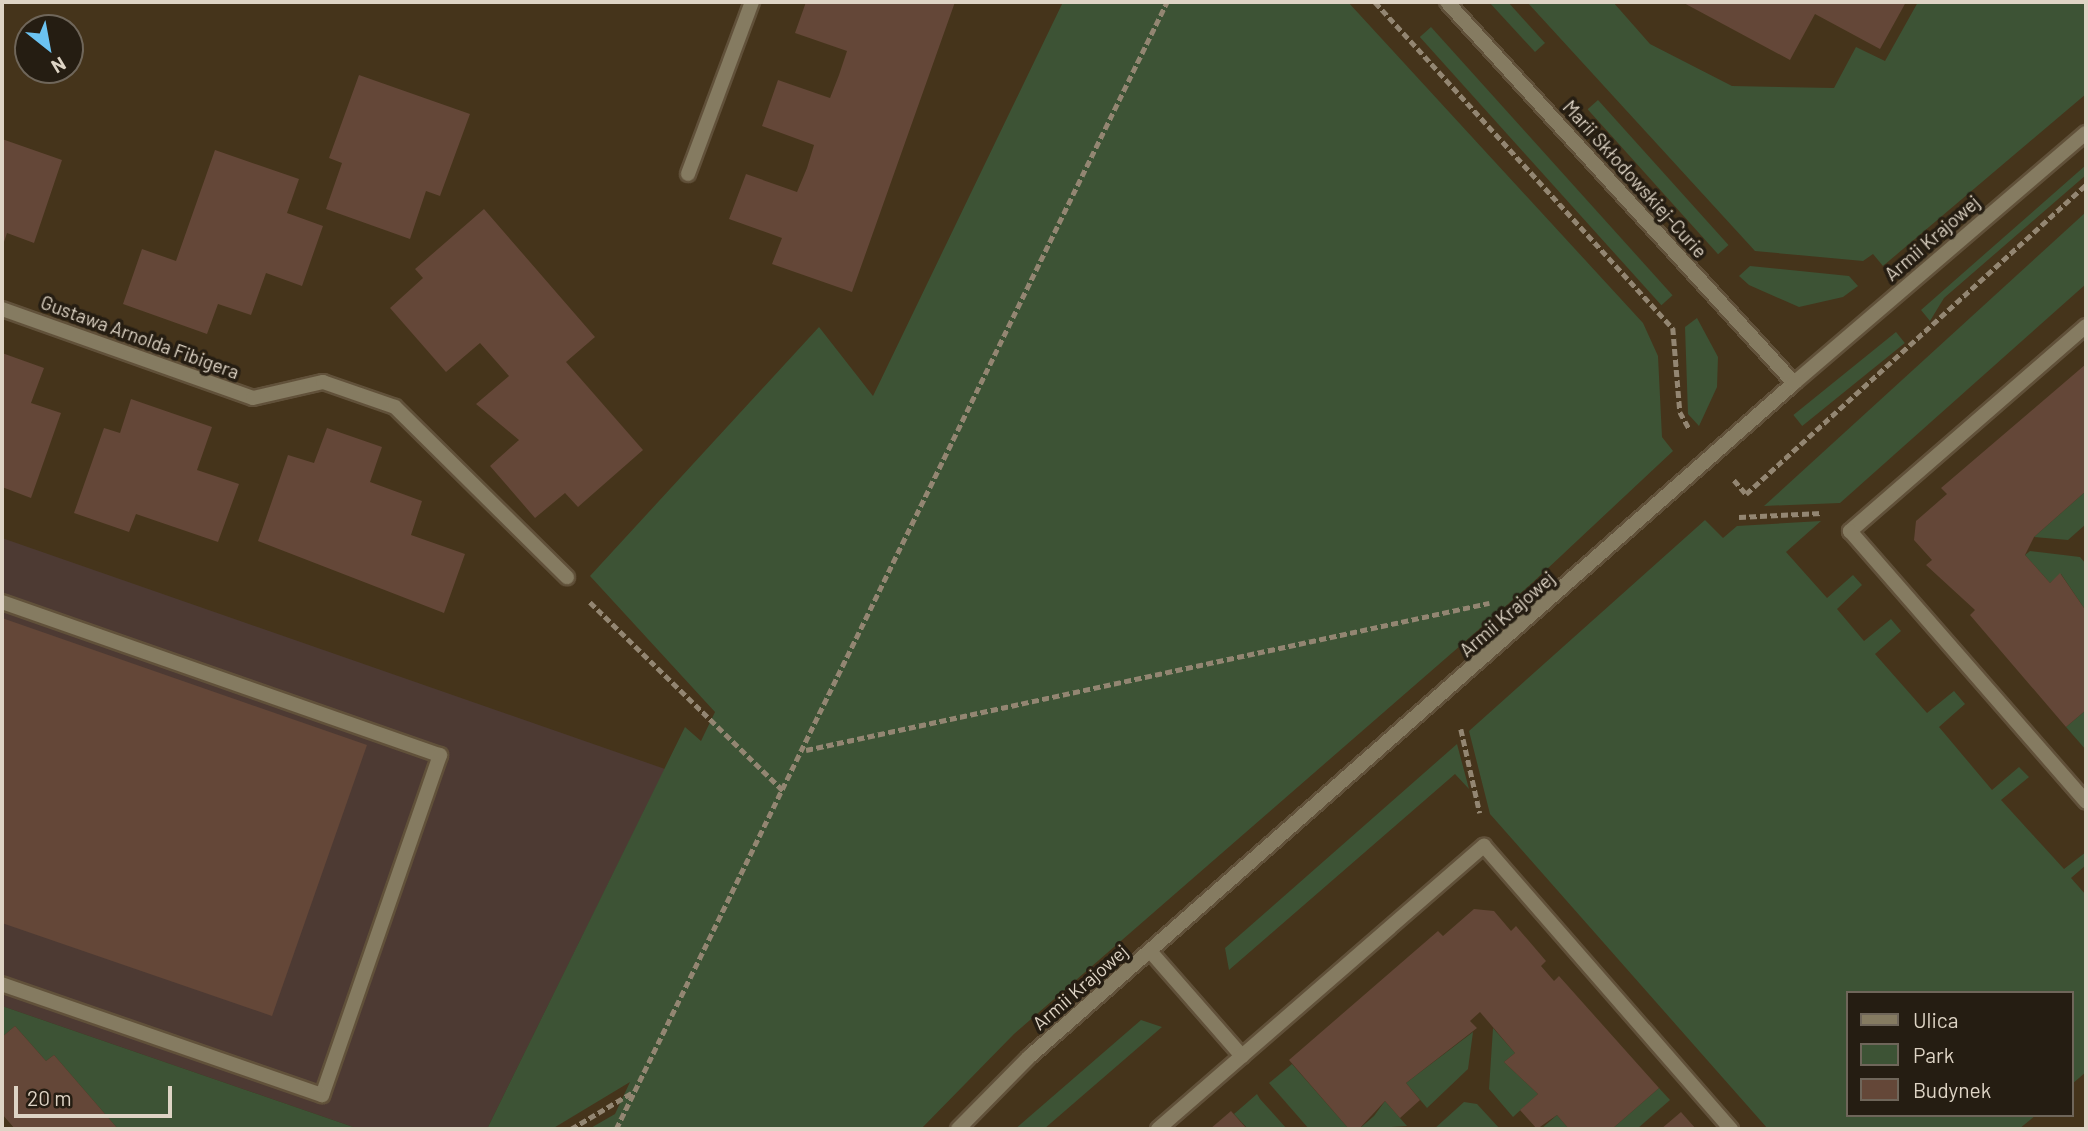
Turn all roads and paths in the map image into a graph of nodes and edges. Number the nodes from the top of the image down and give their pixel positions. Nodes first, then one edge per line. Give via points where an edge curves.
1 (752, 2) edge
2 (1167, 2) edge
3 (1447, 2) edge
4 (2086, 133) edge
5 (688, 174) dead end
6 (2, 309) edge
7 (2086, 326) edge
8 (1794, 383) junction
9 (1739, 517) dead end
10 (1850, 531) junction
11 (567, 577) joint
12 (1503, 600) dead end
13 (2, 601) edge
14 (1461, 729) dead end
15 (806, 750) junction
16 (785, 792) junction
17 (2086, 802) edge
18 (1484, 846) junction
19 (1150, 951) junction
20 (2, 984) edge
21 (1242, 1056) junction
22 (635, 1091) junction
23 (571, 1129) edge
24 (615, 1129) edge
25 (958, 1129) edge
26 (1158, 1129) edge
27 (1731, 1129) edge

1 - 5 street
2 - 15 path
3 - 8 street, Marii Skłodowskiej-Curie
4 - 8 street, Armii Krajowej
6 - 11 street, Gustawa Arnolda Fibigera via 253,398 323,382 395,407
7 - 10 street
8 - 19 street, Armii Krajowej
9 - 10 path via 1825,512
10 - 17 street
11 - 16 path via 670,686
12 - 15 path
13 - 20 street via 440,755 322,1096
14 - 18 path
15 - 16 path
16 - 22 path
18 - 21 street
18 - 27 street
19 - 21 street
19 - 25 street, Armii Krajowej
21 - 26 street
22 - 23 path
22 - 24 path

